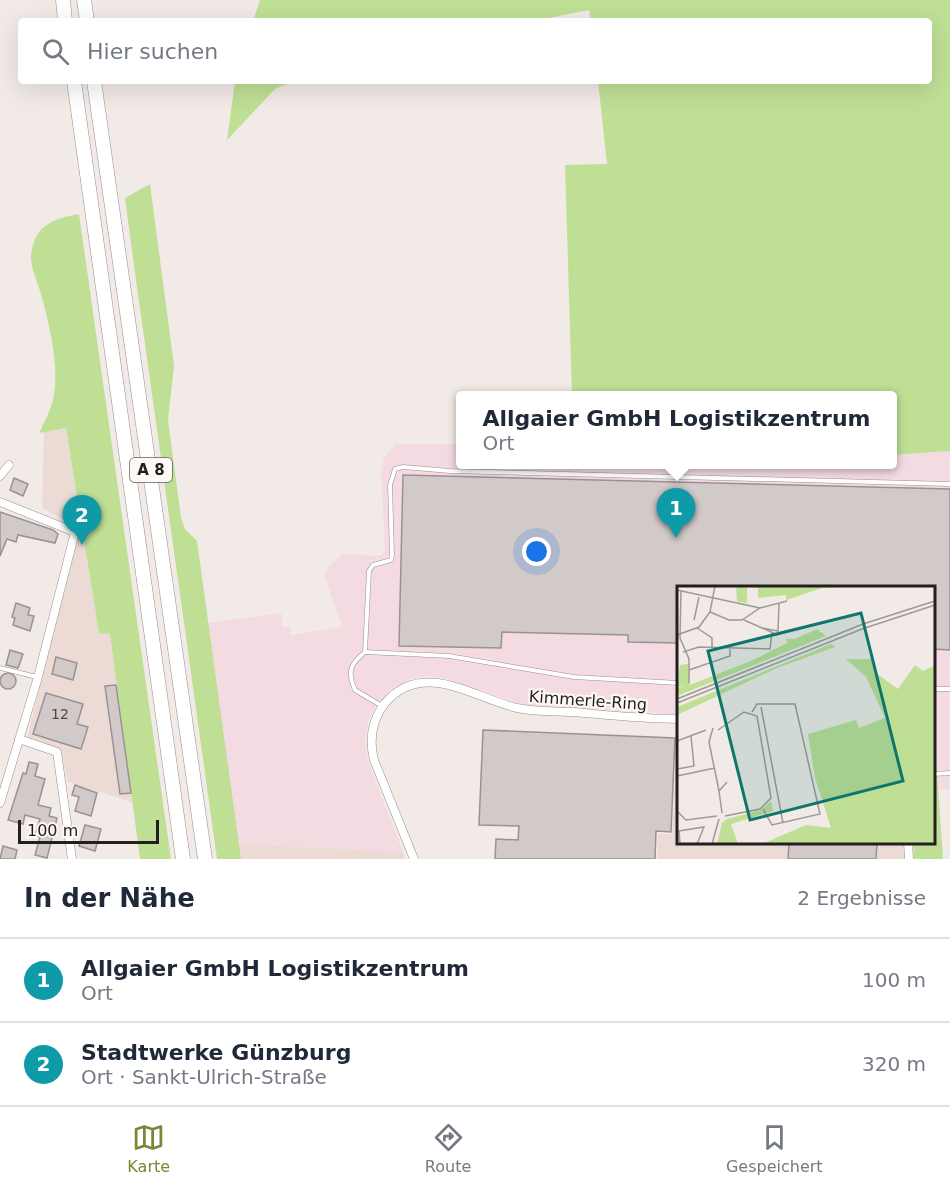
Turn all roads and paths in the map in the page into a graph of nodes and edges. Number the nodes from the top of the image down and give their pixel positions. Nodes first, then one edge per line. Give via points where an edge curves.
1 (63, 0) edge
2 (84, 0) edge
3 (65, 18) edge
4 (87, 18) edge
5 (74, 84) edge
6 (94, 84) edge
7 (9, 465) dead end
8 (0, 476) edge
9 (950, 484) edge
10 (0, 502) edge
11 (365, 652) junction
12 (0, 668) edge
13 (38, 677) junction
14 (677, 683) edge
15 (383, 706) junction
16 (677, 719) edge
17 (19, 740) junction
18 (950, 773) edge
19 (935, 774) edge
20 (0, 803) edge
21 (908, 844) edge
22 (72, 859) edge
23 (183, 859) edge
24 (205, 859) edge
25 (414, 859) edge
26 (909, 859) edge

1 - 3 highway
2 - 4 highway
5 - 23 highway, A 8
6 - 24 highway, A 8
7 - 8 street
9 - 11 lane via 395,469 390,484 394,546 391,560 373,565 368,575
10 - 13 street via 75,532
11 - 14 lane via 449,656 574,677
11 - 15 lane via 351,666 351,680 355,690
12 - 13 lane
13 - 17 street
15 - 16 street, Kimmerle-Ring via 408,686 436,682 518,708
15 - 25 street via 373,729 372,752
17 - 20 street
17 - 22 street via 57,752
18 - 19 lane
21 - 26 street

